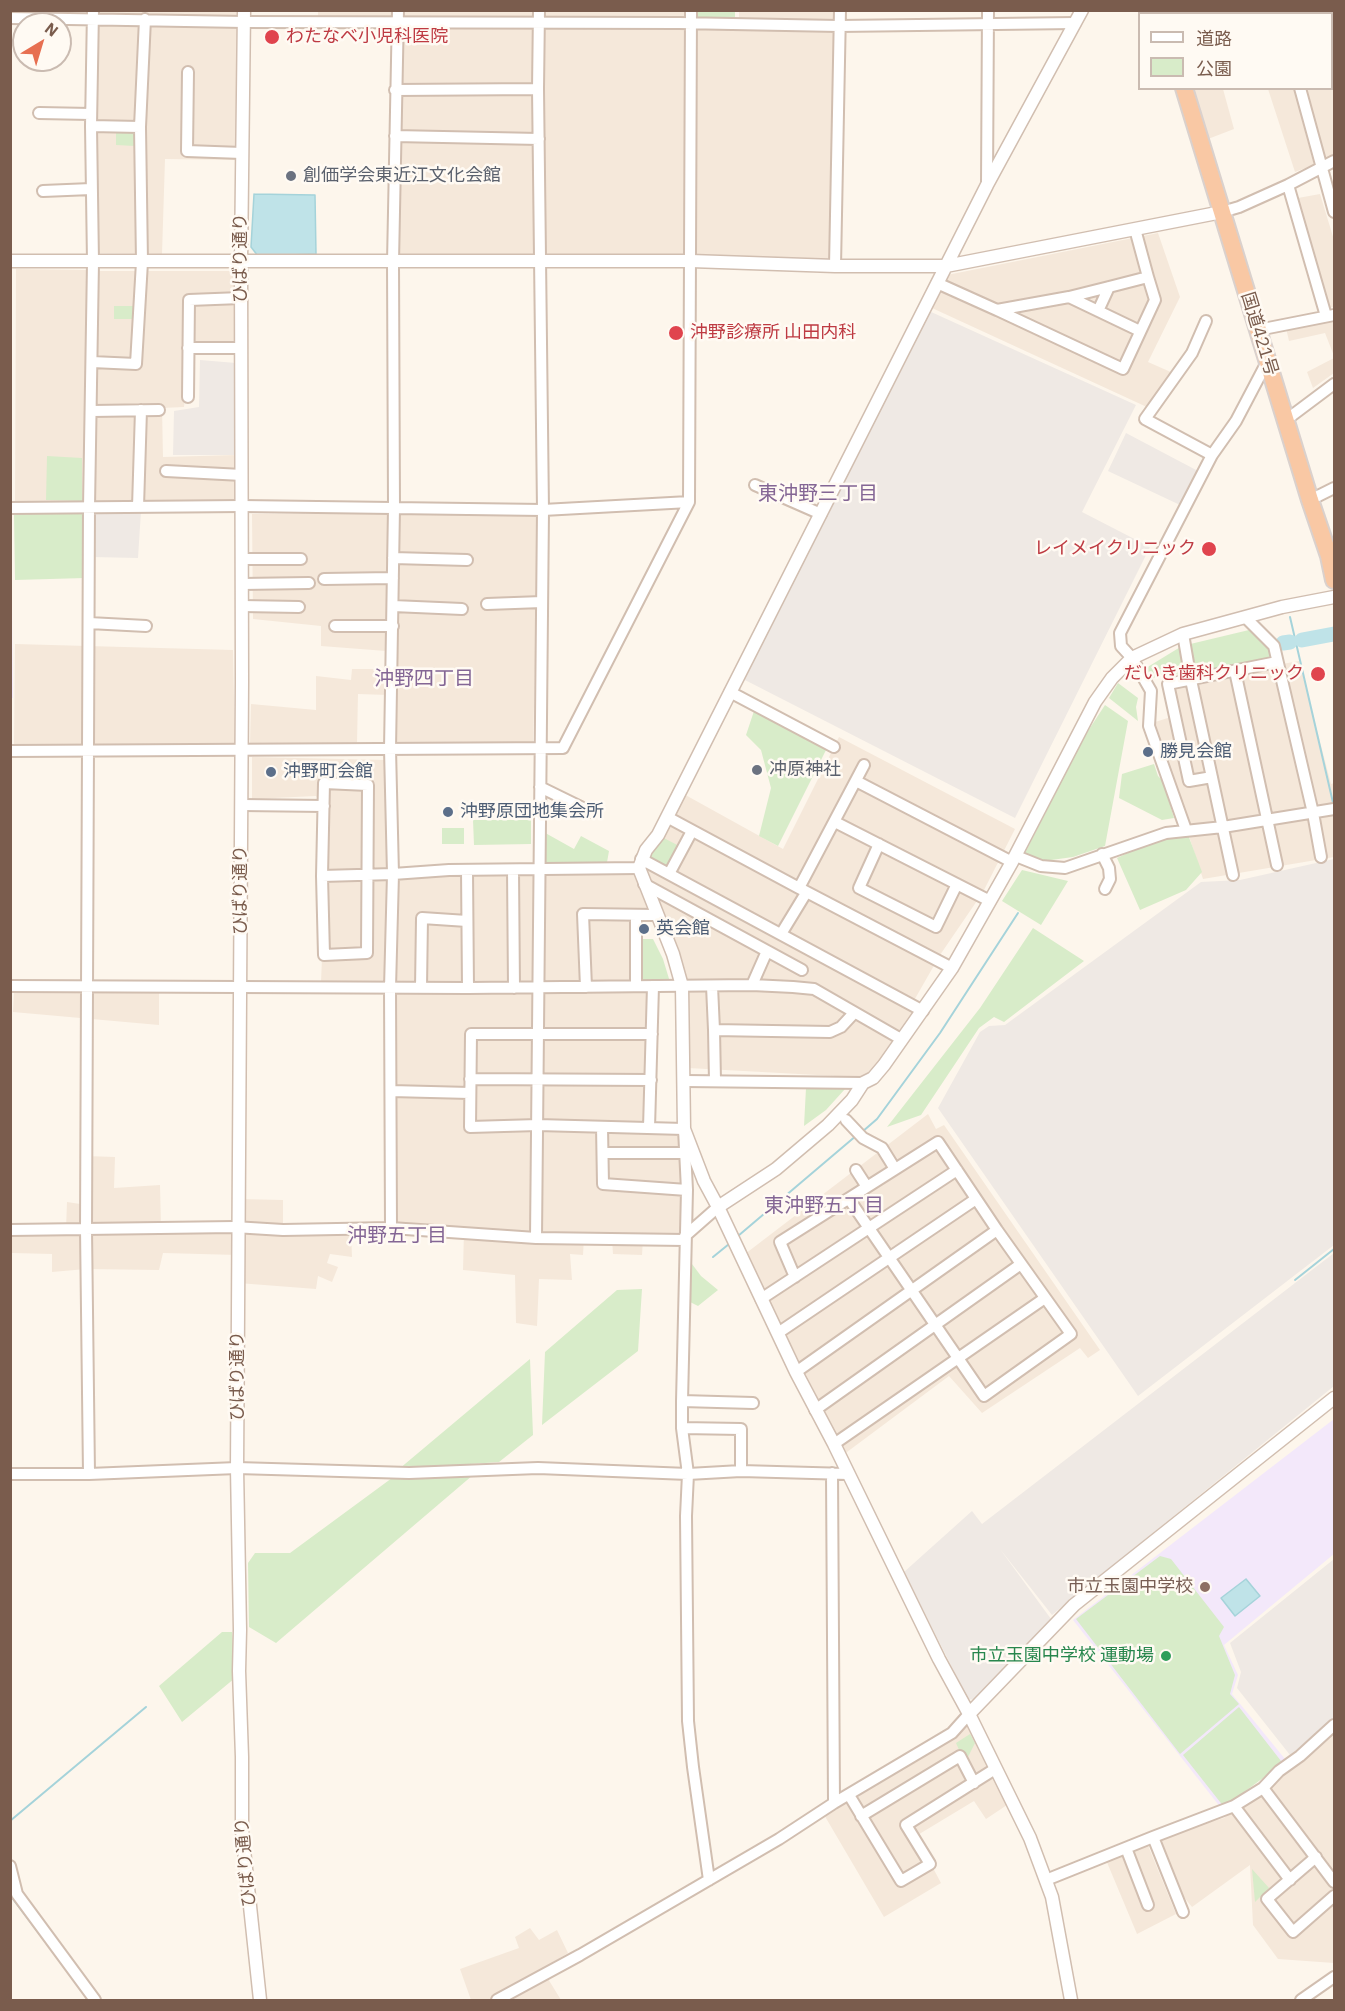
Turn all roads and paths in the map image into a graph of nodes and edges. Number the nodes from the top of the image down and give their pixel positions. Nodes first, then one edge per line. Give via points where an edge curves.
1 (398, 10) edge
2 (445, 10) edge
3 (540, 10) edge
4 (691, 10) edge
5 (840, 10) edge
6 (988, 10) edge
7 (1082, 10) edge
8 (93, 15) edge
9 (244, 16) edge
10 (10, 18) edge
11 (145, 19) junction
12 (398, 22) junction
13 (445, 23) junction
14 (1075, 23) junction
15 (539, 24) junction
16 (692, 24) junction
17 (988, 25) junction
18 (839, 26) junction
19 (188, 72) dead end
20 (538, 89) junction
21 (395, 90) junction
22 (1185, 90) edge
23 (1301, 90) edge
24 (39, 112) dead end
25 (91, 114) junction
26 (91, 126) junction
27 (140, 127) junction
28 (396, 136) junction
29 (539, 139) junction
30 (242, 153) junction
31 (1335, 161) edge
32 (1322, 167) junction
33 (987, 185) junction
34 (1288, 185) junction
35 (91, 189) junction
36 (43, 191) dead end
37 (1221, 212) junction
38 (1335, 212) edge
39 (1135, 229) junction
40 (10, 261) edge
41 (241, 261) junction
42 (541, 261) junction
43 (691, 261) junction
44 (93, 262) junction
45 (142, 262) junction
46 (393, 262) junction
47 (835, 266) junction
48 (946, 266) junction
49 (1148, 277) junction
50 (937, 283) junction
51 (1109, 287) junction
52 (1069, 297) junction
53 (241, 298) junction
54 (997, 310) junction
55 (1098, 311) junction
56 (1330, 316) edge
57 (1206, 321) dead end
58 (1258, 330) junction
59 (1140, 332) junction
60 (188, 348) junction
61 (241, 348) junction
62 (92, 362) junction
63 (1268, 362) junction
64 (1335, 384) edge
65 (188, 397) dead end
66 (141, 410) junction
67 (159, 410) dead end
68 (92, 411) junction
69 (1286, 420) junction
70 (1212, 455) junction
71 (166, 471) dead end
72 (242, 475) junction
73 (755, 485) dead end
74 (1335, 488) edge
75 (1310, 500) junction
76 (689, 502) junction
77 (242, 506) junction
78 (89, 507) junction
79 (138, 507) junction
80 (10, 508) edge
81 (394, 508) junction
82 (543, 510) junction
83 (820, 514) junction
84 (1332, 554) edge
85 (393, 558) junction
86 (242, 559) junction
87 (301, 559) dead end
88 (466, 560) dead end
89 (393, 578) junction
90 (324, 579) dead end
91 (1335, 580) edge
92 (309, 583) dead end
93 (242, 584) junction
94 (1335, 597) edge
95 (542, 602) junction
96 (487, 604) dead end
97 (242, 606) junction
98 (393, 606) junction
99 (299, 607) dead end
100 (462, 609) dead end
101 (1245, 617) junction
102 (89, 623) junction
103 (146, 626) dead end
104 (335, 626) dead end
105 (393, 626) junction
106 (1183, 634) junction
107 (1132, 658) junction
108 (1277, 663) junction
109 (1235, 671) junction
110 (1191, 680) junction
111 (730, 692) junction
112 (834, 747) dead end
113 (540, 748) junction
114 (390, 749) junction
115 (242, 751) junction
116 (10, 752) edge
117 (89, 752) junction
118 (864, 765) dead end
119 (1212, 777) junction
120 (856, 781) junction
121 (540, 787) junction
122 (242, 805) junction
123 (324, 806) junction
124 (1335, 809) edge
125 (591, 812) dead end
126 (1313, 813) junction
127 (667, 817) junction
128 (1268, 820) junction
129 (835, 822) junction
130 (1223, 827) junction
131 (1186, 830) junction
132 (692, 831) junction
133 (879, 844) junction
134 (1102, 854) junction
135 (1321, 857) dead end
136 (1014, 859) junction
137 (640, 864) junction
138 (1277, 865) dead end
139 (540, 869) junction
140 (467, 870) junction
141 (513, 870) junction
142 (393, 874) junction
143 (669, 874) junction
144 (368, 875) junction
145 (1233, 875) dead end
146 (322, 876) junction
147 (644, 884) junction
148 (957, 884) junction
149 (1105, 889) dead end
150 (802, 891) junction
151 (990, 901) junction
152 (636, 915) junction
153 (656, 915) junction
154 (467, 921) junction
155 (781, 934) junction
156 (767, 951) junction
157 (952, 968) junction
158 (802, 970) dead end
159 (752, 985) junction
160 (10, 986) edge
161 (636, 986) junction
162 (653, 986) junction
163 (682, 986) junction
164 (712, 986) junction
165 (88, 987) junction
166 (241, 987) junction
167 (539, 987) junction
168 (586, 987) junction
169 (390, 988) junction
170 (421, 988) junction
171 (468, 988) junction
172 (514, 988) junction
173 (923, 1011) junction
174 (854, 1013) junction
175 (714, 1030) junction
176 (538, 1034) junction
177 (652, 1034) junction
178 (901, 1039) junction
179 (470, 1079) junction
180 (538, 1079) junction
181 (651, 1080) junction
182 (685, 1081) junction
183 (715, 1081) junction
184 (863, 1083) junction
185 (391, 1091) junction
186 (470, 1093) junction
187 (846, 1120) dead end
188 (538, 1125) junction
189 (602, 1127) junction
190 (650, 1128) junction
191 (684, 1129) junction
192 (685, 1153) junction
193 (603, 1154) junction
194 (895, 1169) junction
195 (856, 1170) dead end
196 (957, 1170) junction
197 (867, 1187) junction
198 (687, 1190) junction
199 (849, 1199) junction
200 (976, 1199) junction
201 (718, 1207) junction
202 (238, 1227) junction
203 (391, 1228) junction
204 (869, 1228) junction
205 (86, 1229) junction
206 (10, 1230) edge
207 (997, 1230) junction
208 (536, 1238) junction
209 (685, 1238) junction
210 (890, 1258) junction
211 (1021, 1264) junction
212 (795, 1277) junction
213 (912, 1290) junction
214 (1045, 1298) junction
215 (761, 1299) junction
216 (935, 1325) junction
217 (778, 1333) junction
218 (958, 1358) junction
219 (796, 1372) junction
220 (1335, 1398) edge
221 (682, 1401) junction
222 (753, 1403) dead end
223 (815, 1410) junction
224 (682, 1428) junction
225 (834, 1444) junction
226 (237, 1468) junction
227 (741, 1471) junction
228 (832, 1473) junction
229 (10, 1474) edge
230 (89, 1474) junction
231 (688, 1474) junction
232 (848, 1474) junction
233 (969, 1714) junction
234 (1334, 1727) edge
235 (995, 1769) junction
236 (974, 1783) junction
237 (1263, 1788) junction
238 (849, 1794) junction
239 (834, 1803) junction
240 (1234, 1806) junction
241 (861, 1816) junction
242 (1153, 1837) junction
243 (1126, 1848) junction
244 (1316, 1857) junction
245 (10, 1866) edge
246 (709, 1880) junction
247 (1046, 1880) junction
248 (1290, 1880) junction
249 (1335, 1882) edge
250 (1335, 1896) edge
251 (1148, 1905) dead end
252 (1183, 1912) dead end
253 (1335, 1977) edge
254 (95, 2001) edge
255 (260, 2001) edge
256 (497, 2001) edge
257 (1071, 2001) edge
258 (1301, 2001) edge

1 - 12 street
2 - 13 street
3 - 15 street
4 - 16 street
5 - 18 street
6 - 17 street
7 - 14 street
8 - 10 street
8 - 11 street
8 - 25 street
9 - 11 street
9 - 12 street
9 - 30 street, ひばり通り
11 - 27 street
12 - 13 street
12 - 21 street
13 - 15 street
14 - 17 street
14 - 33 street
15 - 16 street
15 - 20 street
16 - 18 street
16 - 43 street
17 - 18 street
17 - 33 street
18 - 47 street
19 - 30 street via 187,151
20 - 21 street
20 - 29 street
21 - 28 street
22 - 37 highway, 国道421号
23 - 32 street
24 - 25 street
25 - 26 street
26 - 27 street
26 - 35 street
27 - 45 street
28 - 29 street
28 - 46 street
29 - 42 street
30 - 41 street, ひばり通り
31 - 32 street
32 - 34 street
32 - 38 street
33 - 48 street
34 - 37 street
34 - 56 street
35 - 36 street
35 - 44 street
37 - 39 street
37 - 58 highway, 国道421号
39 - 48 street
39 - 49 street
40 - 44 street
41 - 45 street
41 - 46 street
41 - 53 street, ひばり通り
42 - 43 street
42 - 46 street
42 - 82 street
43 - 47 street
43 - 76 street
44 - 45 street
44 - 62 street
45 - 62 street via 136,364
46 - 81 street
47 - 48 street
48 - 50 street
49 - 51 street
49 - 59 street via 1155,300
50 - 54 street
50 - 83 street
51 - 52 street
51 - 55 street
52 - 54 street
52 - 55 street
53 - 60 street via 189,300
53 - 61 street, ひばり通り
54 - 59 street via 1123,369
55 - 59 street
56 - 58 street
57 - 70 street via 1192,353 1145,418
58 - 63 highway, 国道421号
60 - 61 street
60 - 65 street
61 - 72 street, ひばり通り
62 - 68 street
63 - 69 highway, 国道421号
63 - 70 street via 1236,421
64 - 69 street
66 - 67 street
66 - 68 street
66 - 79 street
68 - 78 street
69 - 75 highway, 国道421号
70 - 107 street via 1120,633 1121,646
71 - 72 street
72 - 77 street, ひばり通り
73 - 83 street
74 - 75 street
75 - 84 highway, 国道421号
76 - 82 street
76 - 113 street via 563,748
77 - 79 street
77 - 81 street
77 - 86 street, ひばり通り
78 - 79 street
78 - 80 street
78 - 102 street
81 - 82 street
81 - 85 street
82 - 95 street
83 - 111 street
84 - 91 highway, 国道421号
85 - 88 street
85 - 89 street
86 - 87 street
86 - 93 street, ひばり通り
89 - 90 street
89 - 98 street
92 - 93 street
93 - 97 street, ひばり通り
94 - 101 street
95 - 96 street
95 - 113 street
97 - 99 street
97 - 115 street, ひばり通り
98 - 100 street
98 - 105 street
101 - 106 street
101 - 108 street via 1274,646
102 - 103 street
102 - 117 street
104 - 105 street
105 - 114 street
106 - 107 street
106 - 110 street
107 - 131 street via 1151,691 1149,726
107 - 136 street via 1095,702
108 - 109 street
108 - 126 street
109 - 110 street
109 - 128 street
110 - 119 street
110 - 119 street via 1168,684 1189,781
111 - 112 street
111 - 127 street
113 - 114 street
113 - 121 street
114 - 115 street
114 - 142 street
115 - 117 street
115 - 122 street, ひばり通り
116 - 117 street
117 - 165 street
118 - 120 street
119 - 130 street
120 - 129 street
120 - 136 street
121 - 125 street
121 - 139 street
122 - 123 street
122 - 166 street, ひばり通り
123 - 144 street via 324,783 368,785
123 - 146 street
124 - 126 street
126 - 128 street
126 - 135 street
127 - 132 street
127 - 137 street
128 - 130 street
128 - 138 street
129 - 133 street
129 - 150 street
130 - 131 street
130 - 145 street
131 - 134 street
132 - 143 street
132 - 150 street
133 - 148 street
133 - 148 street via 859,888 868,893 936,927
134 - 136 street via 1065,868
134 - 149 street via 1110,879
136 - 151 street
137 - 139 street
137 - 143 street
137 - 147 street
139 - 141 street
139 - 167 street
140 - 141 street
140 - 142 street
140 - 154 street
141 - 172 street
142 - 144 street
142 - 169 street
143 - 155 street
144 - 146 street
144 - 146 street via 367,953 324,955
147 - 153 street
147 - 156 street
148 - 151 street
150 - 155 street
150 - 157 street
151 - 157 street
152 - 153 street
152 - 161 street
152 - 168 street via 583,914
153 - 163 street
154 - 170 street via 422,918
154 - 171 street
155 - 173 street
156 - 158 street
156 - 159 street
157 - 173 street
159 - 164 street
159 - 174 street via 814,989
160 - 165 street
161 - 162 street
161 - 168 street
162 - 163 street
162 - 177 street
163 - 164 street
163 - 182 street
164 - 175 street
165 - 166 street
165 - 205 street
166 - 169 street
166 - 202 street, ひばり通り
167 - 168 street
167 - 172 street
167 - 176 street
169 - 170 street
169 - 185 street
170 - 171 street
171 - 172 street
173 - 178 street
174 - 175 street via 830,1032
174 - 178 street
175 - 183 street
176 - 177 street
176 - 179 street via 471,1034
176 - 180 street
177 - 181 street
178 - 184 street via 873,1078
179 - 180 street
179 - 186 street
180 - 181 street
180 - 188 street
181 - 190 street
182 - 183 street
182 - 191 street
183 - 184 street
184 - 201 street via 828,1125 776,1169
185 - 186 street
185 - 203 street
186 - 188 street via 470,1128
187 - 194 street via 864,1138 882,1148
188 - 189 street
188 - 208 street
189 - 190 street
189 - 193 street
190 - 191 street
191 - 192 street
191 - 201 street
192 - 193 street
192 - 198 street
193 - 198 street via 603,1185
194 - 196 street via 938,1142
194 - 197 street
195 - 197 street
196 - 200 street
196 - 204 street
197 - 199 street
198 - 209 street
199 - 204 street
199 - 212 street via 780,1242
200 - 207 street
200 - 210 street
201 - 209 street
201 - 215 street
202 - 203 street
202 - 205 street
202 - 226 street, ひばり通り
203 - 208 street
204 - 210 street
204 - 212 street
205 - 206 street
205 - 230 street
207 - 211 street
207 - 213 street
208 - 209 street
209 - 221 street
210 - 213 street
210 - 217 street
211 - 214 street
211 - 216 street
212 - 215 street
213 - 216 street
213 - 219 street
214 - 218 street
214 - 218 street via 1071,1334 984,1396
215 - 217 street
216 - 218 street
216 - 223 street
217 - 219 street
218 - 225 street
219 - 223 street
220 - 233 street via 1074,1605
221 - 222 street
221 - 224 street
223 - 225 street
224 - 227 street via 741,1429
224 - 231 street
225 - 232 street
226 - 230 street
226 - 231 street via 408,1473 538,1468
226 - 255 street, ひばり通り via 242,1831
227 - 228 street
227 - 231 street
228 - 232 street
228 - 239 street
229 - 230 street
231 - 246 street via 688,1721
232 - 233 street
233 - 235 street
233 - 238 street via 952,1733
234 - 237 street
235 - 236 street
235 - 247 street
236 - 241 street via 960,1756
236 - 241 street via 906,1825 930,1864 901,1881
237 - 240 street
237 - 244 street
238 - 239 street
238 - 241 street
239 - 246 street
240 - 242 street
240 - 248 street
242 - 243 street
242 - 252 street
243 - 247 street
243 - 251 street
244 - 248 street
244 - 249 street
245 - 254 street via 16,1894
246 - 256 street
247 - 257 street
248 - 250 street via 1267,1899 1293,1932
253 - 258 street

